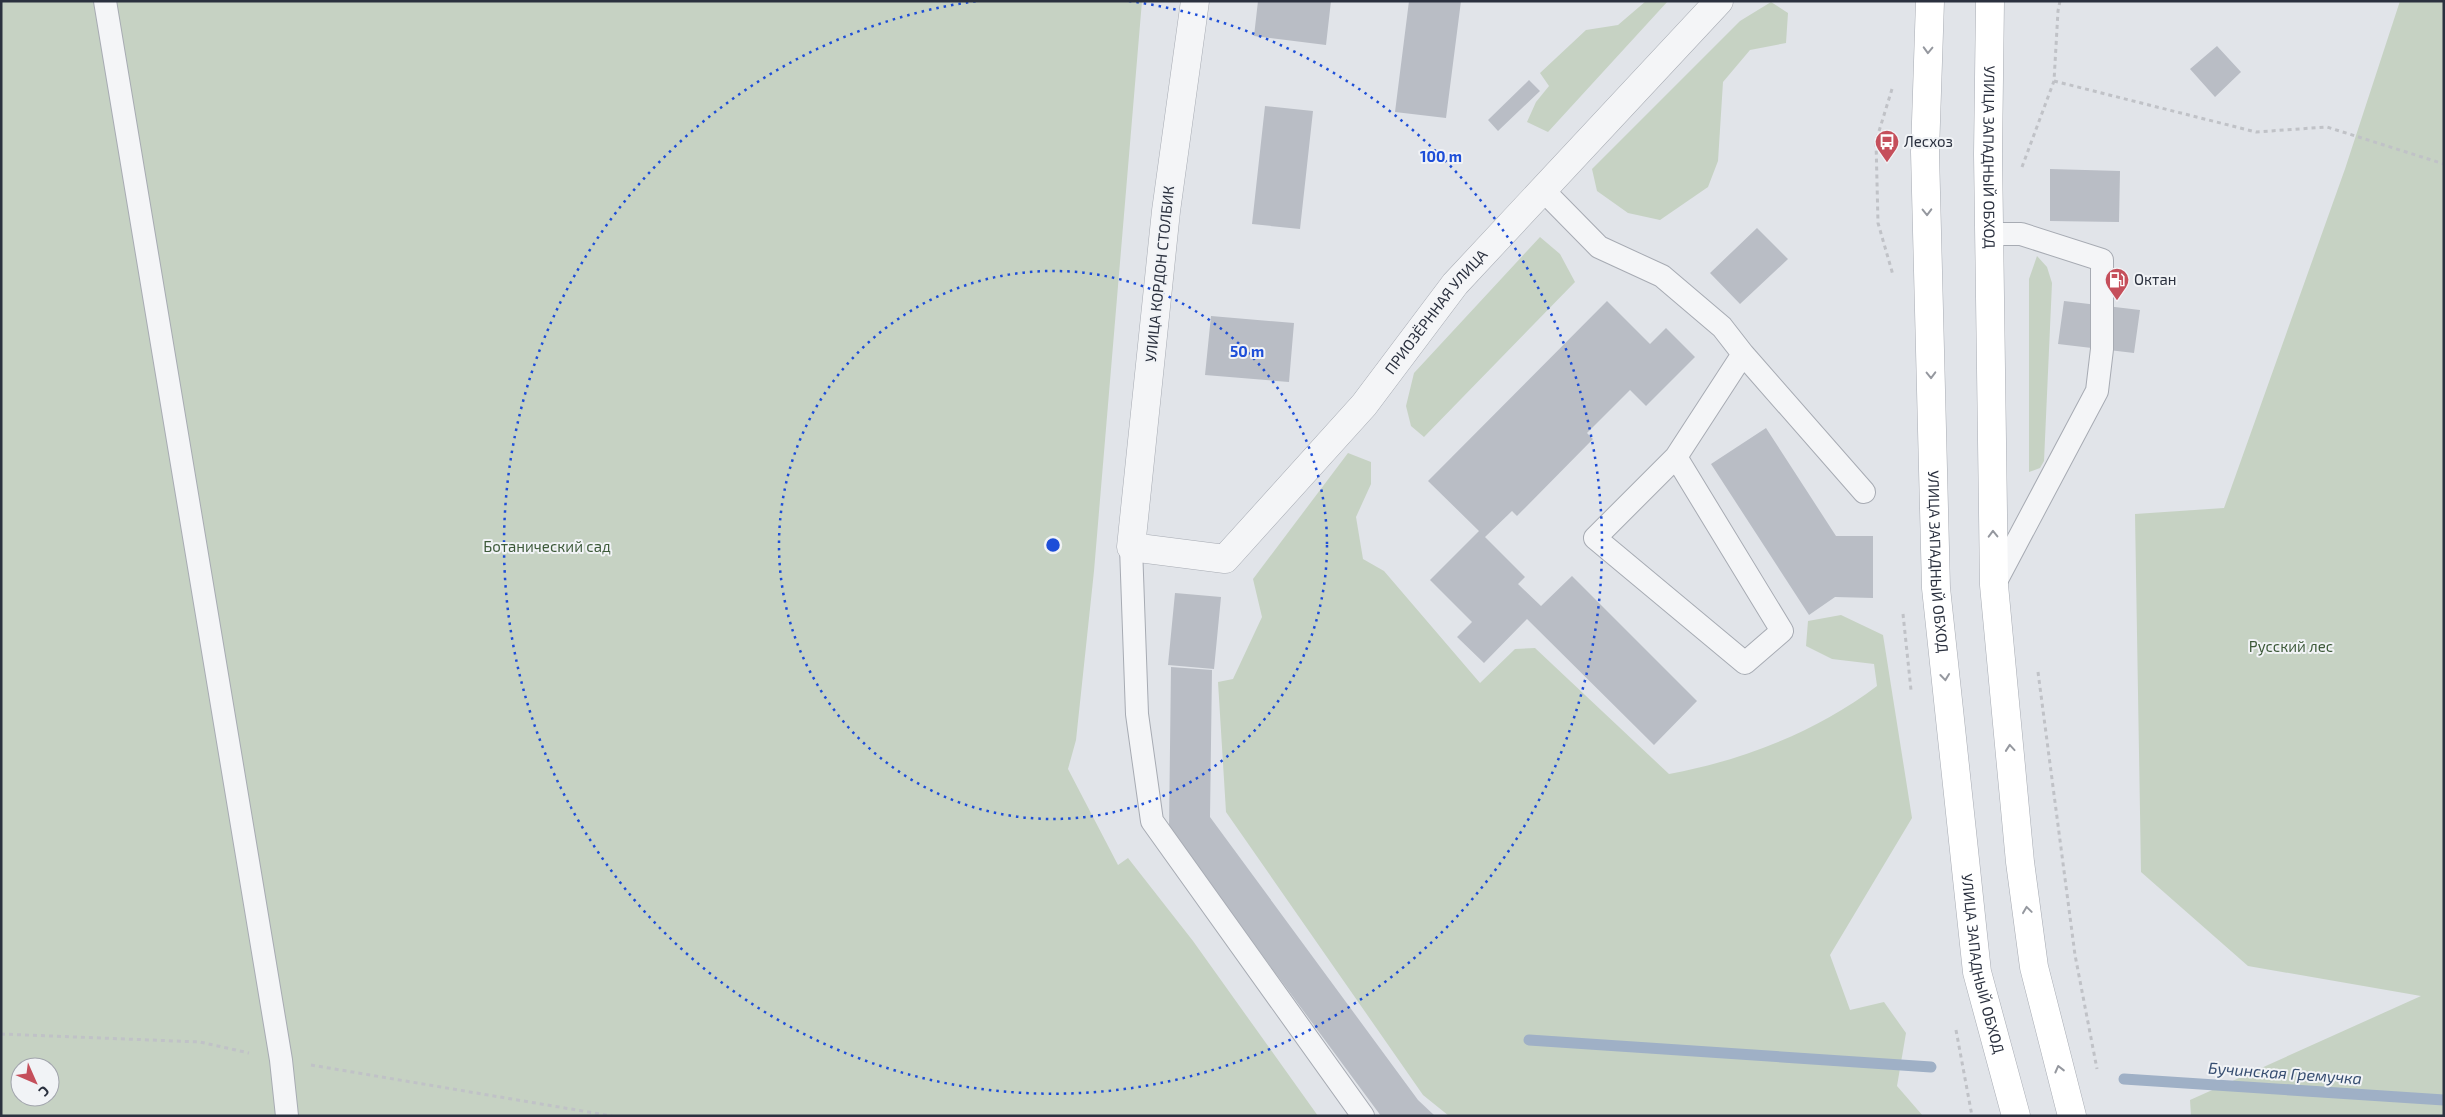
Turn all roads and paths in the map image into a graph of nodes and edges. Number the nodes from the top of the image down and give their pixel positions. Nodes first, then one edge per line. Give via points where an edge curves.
1 (105, 1) edge
2 (1195, 1) edge
3 (1719, 1) edge
4 (1930, 1) edge
5 (1990, 1) edge
6 (2054, 81) dead end
7 (2444, 164) edge
8 (1542, 189) junction
9 (1989, 234) junction
10 (1743, 354) junction
11 (1676, 457) junction
12 (1864, 492) dead end
13 (1131, 547) junction
14 (1994, 585) junction
15 (1, 1034) edge
16 (281, 1060) junction
17 (288, 1116) edge
18 (612, 1116) edge
19 (1363, 1116) edge
20 (2016, 1116) edge
21 (2072, 1116) edge

1 - 16 lane
2 - 13 street, УЛИЦА КОРДОН СТОЛБИК via 1166,211
3 - 8 street, ПРИОЗЁРННАЯ УЛИЦА
4 -> 20 main road, УЛИЦА ЗАПАДНЫЙ ОБХОД via 1925,152 1936,588 1977,972
5 - 9 main road, УЛИЦА ЗАПАДНЫЙ ОБХОД
6 - 7 path via 2256,132 2327,127
8 - 10 lane via 1599,248 1662,276 1722,327
8 - 13 street, ПРИОЗЁРННАЯ УЛИЦА via 1455,284 1364,405 1225,559
14 -> 9 main road, УЛИЦА ЗАПАДНЫЙ ОБХОД
9 - 14 lane via 2021,234 2102,260 2103,305 2097,391
10 - 11 lane
10 - 12 lane
11 - 11 lane via 1595,538 1745,663 1782,631
13 - 19 lane via 1137,714 1152,821
21 -> 14 main road, УЛИЦА ЗАПАДНЫЙ ОБХОД via 2034,967 2020,862
15 - 16 path via 200,1042
16 - 17 lane
16 - 18 path

